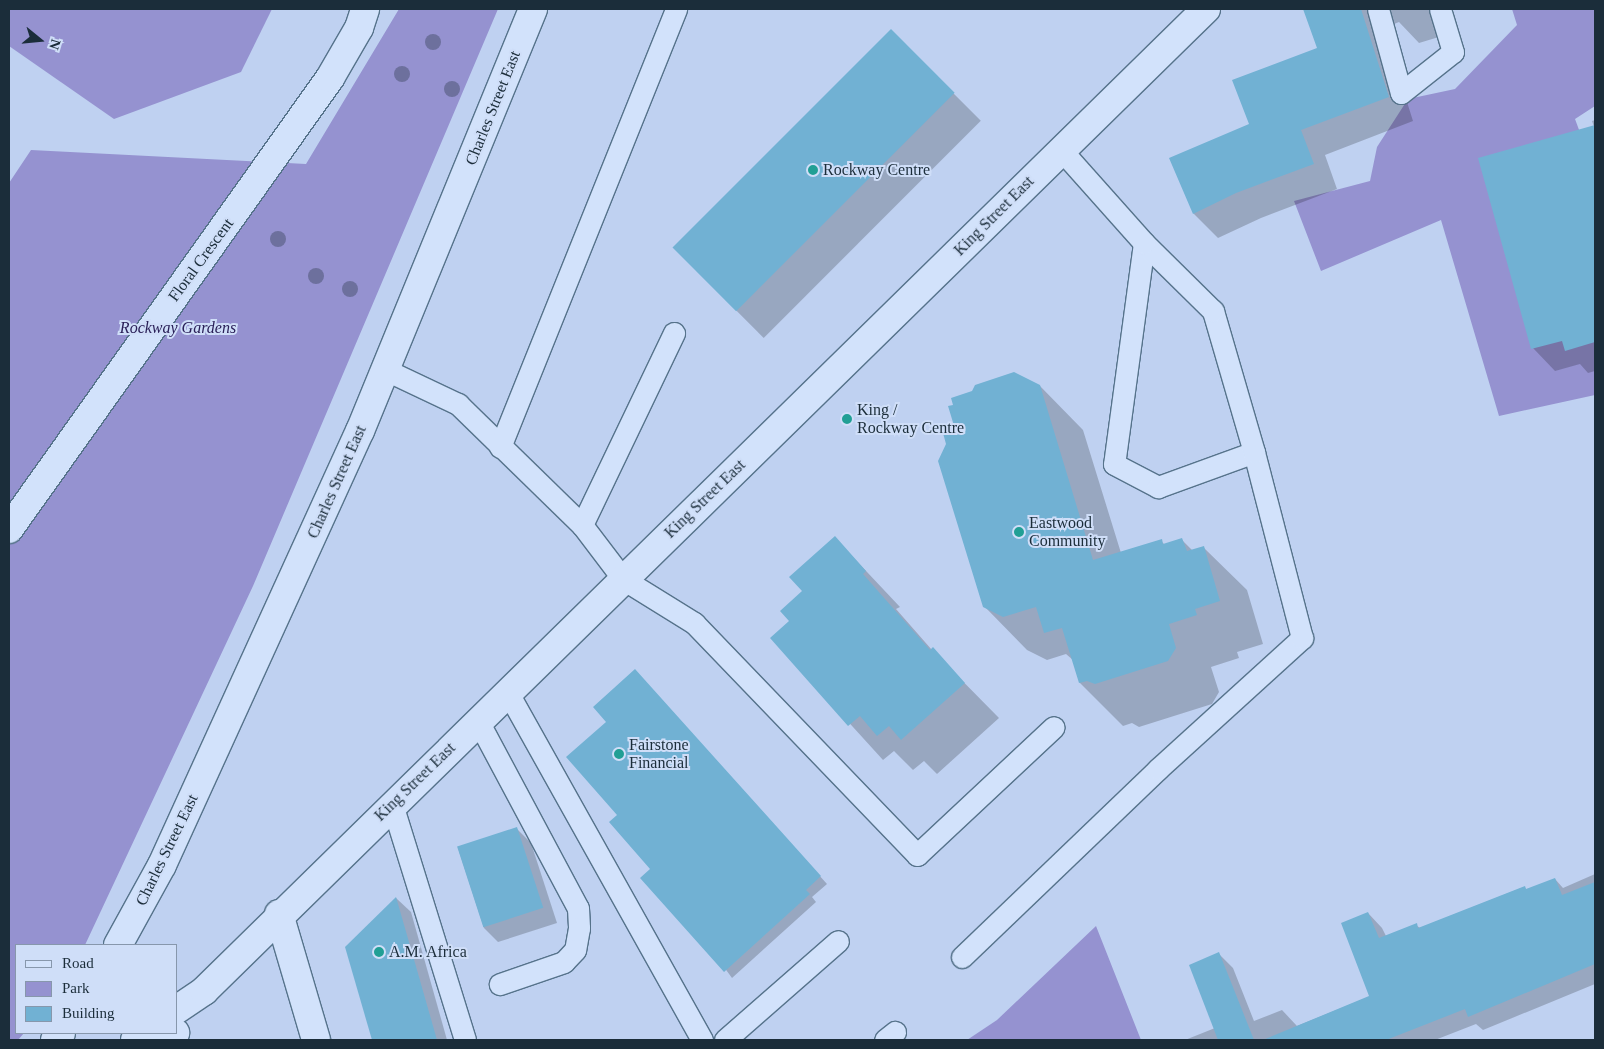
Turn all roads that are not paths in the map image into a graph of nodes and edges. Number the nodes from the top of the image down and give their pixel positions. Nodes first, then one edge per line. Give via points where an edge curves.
1 (365, 9) edge
2 (533, 9) edge
3 (676, 9) edge
4 (1206, 9) edge
5 (1378, 9) edge
6 (1440, 9) edge
7 (1061, 150) junction
8 (1144, 243) junction
9 (674, 333) dead end
10 (386, 370) junction
11 (500, 446) junction
12 (1254, 452) junction
13 (582, 525) junction
14 (9, 528) edge
15 (623, 579) junction
16 (507, 691) junction
17 (478, 721) junction
18 (1054, 727) dead end
19 (392, 804) junction
20 (279, 914) junction
21 (838, 941) dead end
22 (119, 944) edge
23 (962, 957) dead end
24 (500, 984) dead end
25 (204, 991) junction
26 (178, 1009) edge
27 (178, 1029) edge
28 (316, 1040) edge
29 (465, 1040) edge
30 (702, 1040) edge
31 (725, 1040) edge

1 - 14 main road, Floral Crescent via 359,28 330,78
2 - 10 main road, Charles Street East
3 - 11 lane
4 - 7 main road, King Street East
5 - 6 lane via 1400,93 1453,52
7 - 8 lane
7 - 15 main road, King Street East
8 - 12 lane via 1213,311
8 - 12 lane via 1114,464 1158,488
9 - 13 lane
10 - 11 lane via 458,404
10 - 22 main road, Charles Street East via 162,865
11 - 13 lane
12 - 23 lane via 1302,638
13 - 15 lane
15 - 16 main road, King Street East
15 - 18 lane via 694,623 917,855
16 - 17 main road, King Street East
16 - 30 lane
17 - 19 main road, King Street East
17 - 24 lane via 578,908 575,950 564,962
19 - 20 main road, King Street East
19 - 29 lane
20 - 25 main road, King Street East
20 - 28 main road
21 - 31 lane
25 - 26 main road, King Street East
25 - 27 main road, King Street East

